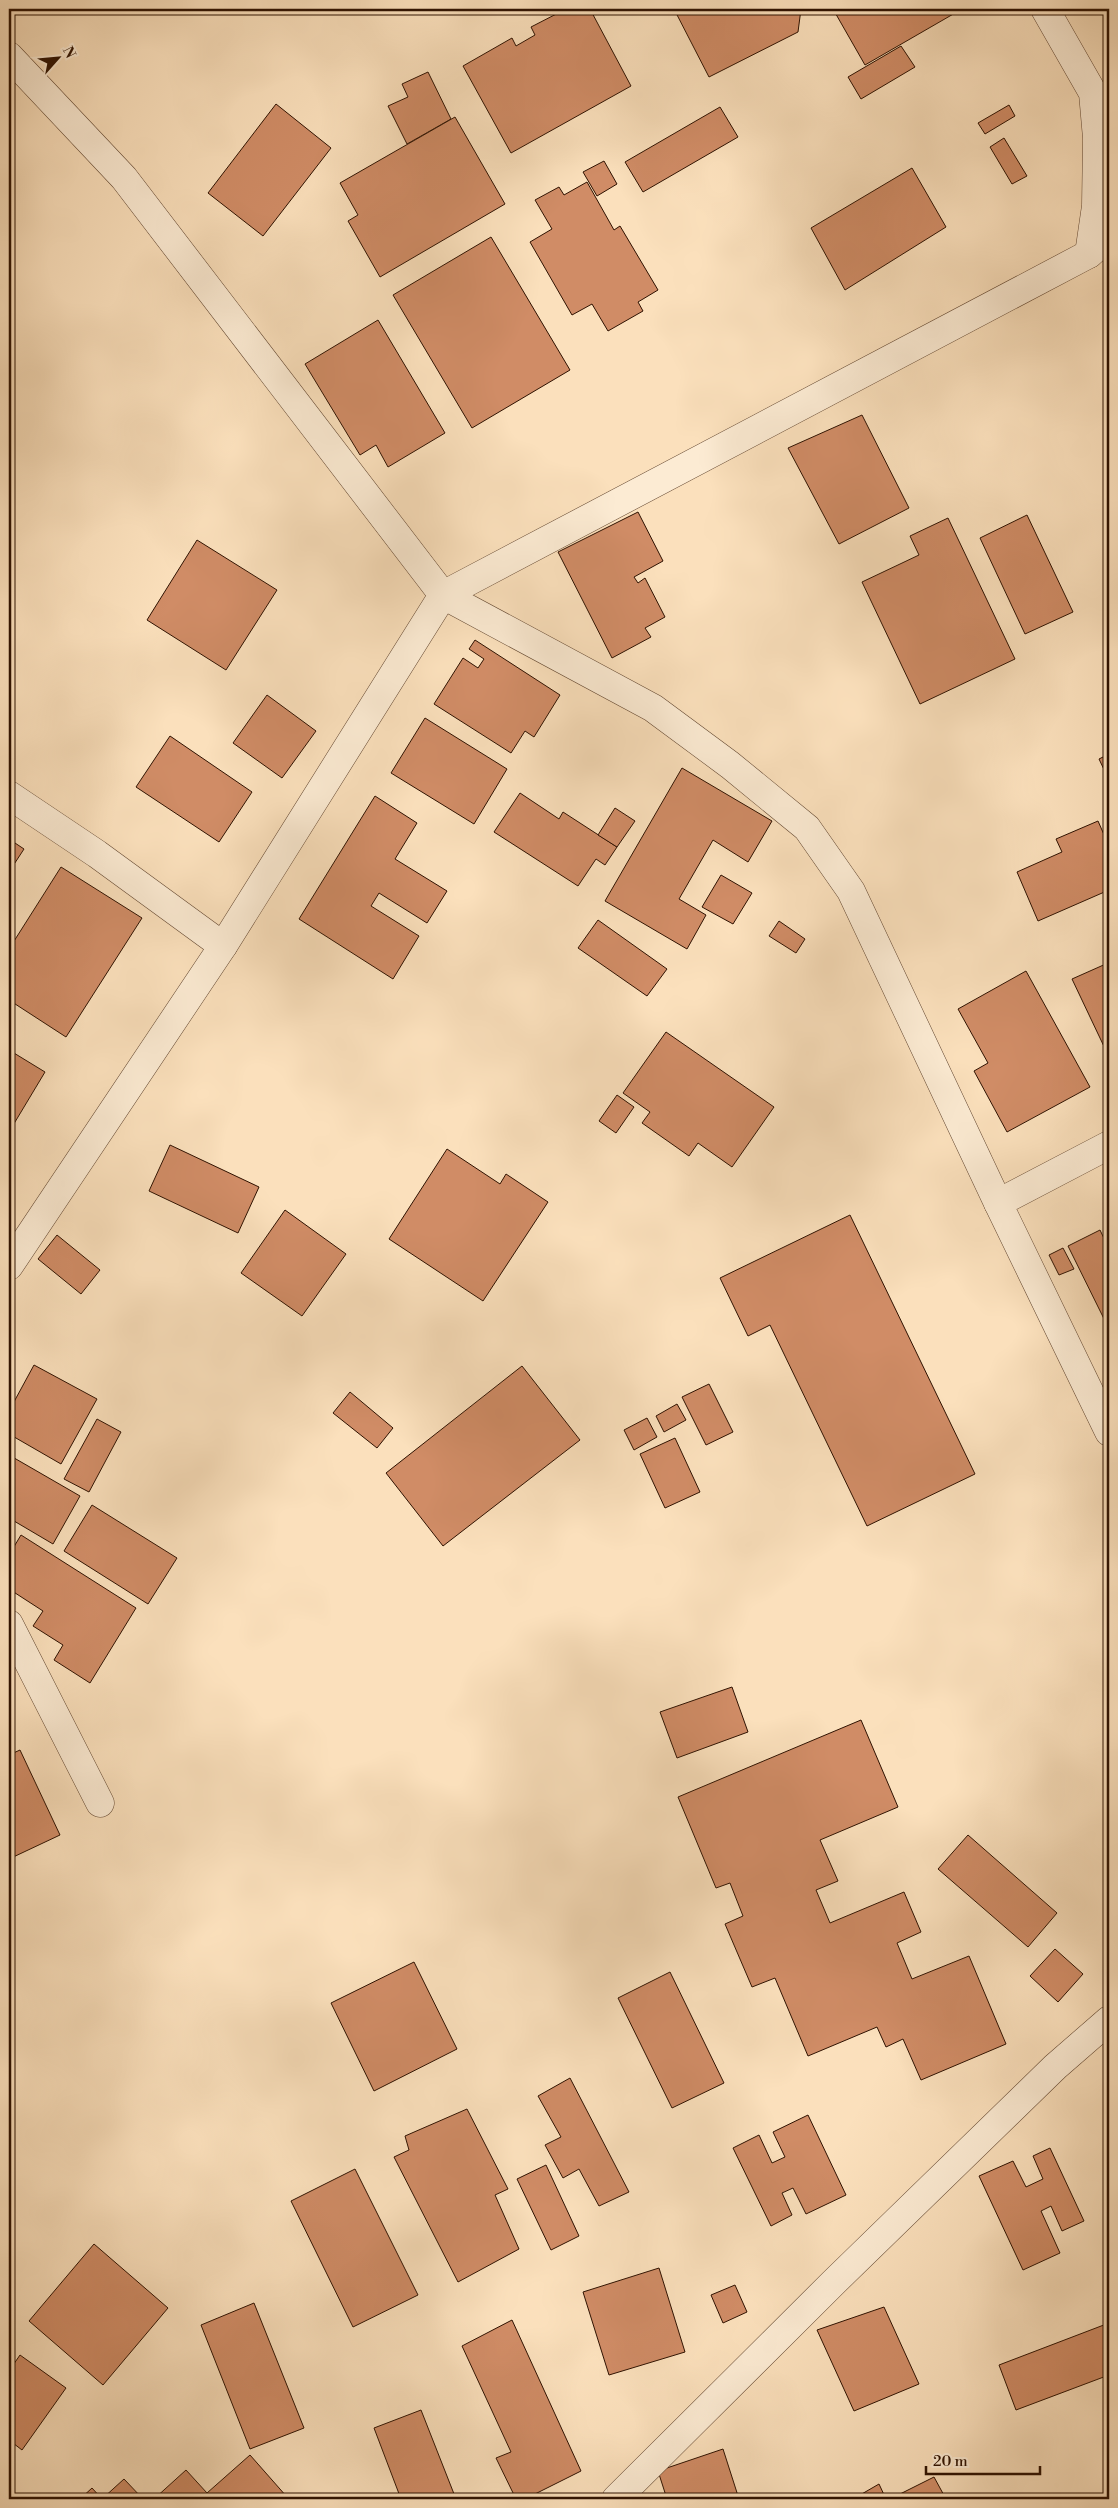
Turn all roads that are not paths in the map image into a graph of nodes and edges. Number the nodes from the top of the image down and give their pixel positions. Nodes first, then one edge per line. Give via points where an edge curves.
1 (1045, 9) edge
2 (9, 56) edge
3 (1099, 246) edge
4 (443, 595) junction
5 (9, 795) edge
6 (222, 946) junction
7 (1109, 1145) edge
8 (998, 1203) junction
9 (9, 1266) edge
10 (1109, 1432) edge
11 (9, 1624) edge
12 (100, 1803) dead end
13 (1109, 2020) edge
14 (616, 2499) edge

1 - 3 street via 1092,93 1097,138
2 - 4 street via 124,178
3 - 4 street
4 - 6 street
4 - 8 street via 653,708 807,828 851,892
5 - 6 street
6 - 9 street
7 - 8 street
8 - 10 street
11 - 12 street
13 - 14 street via 832,2283

